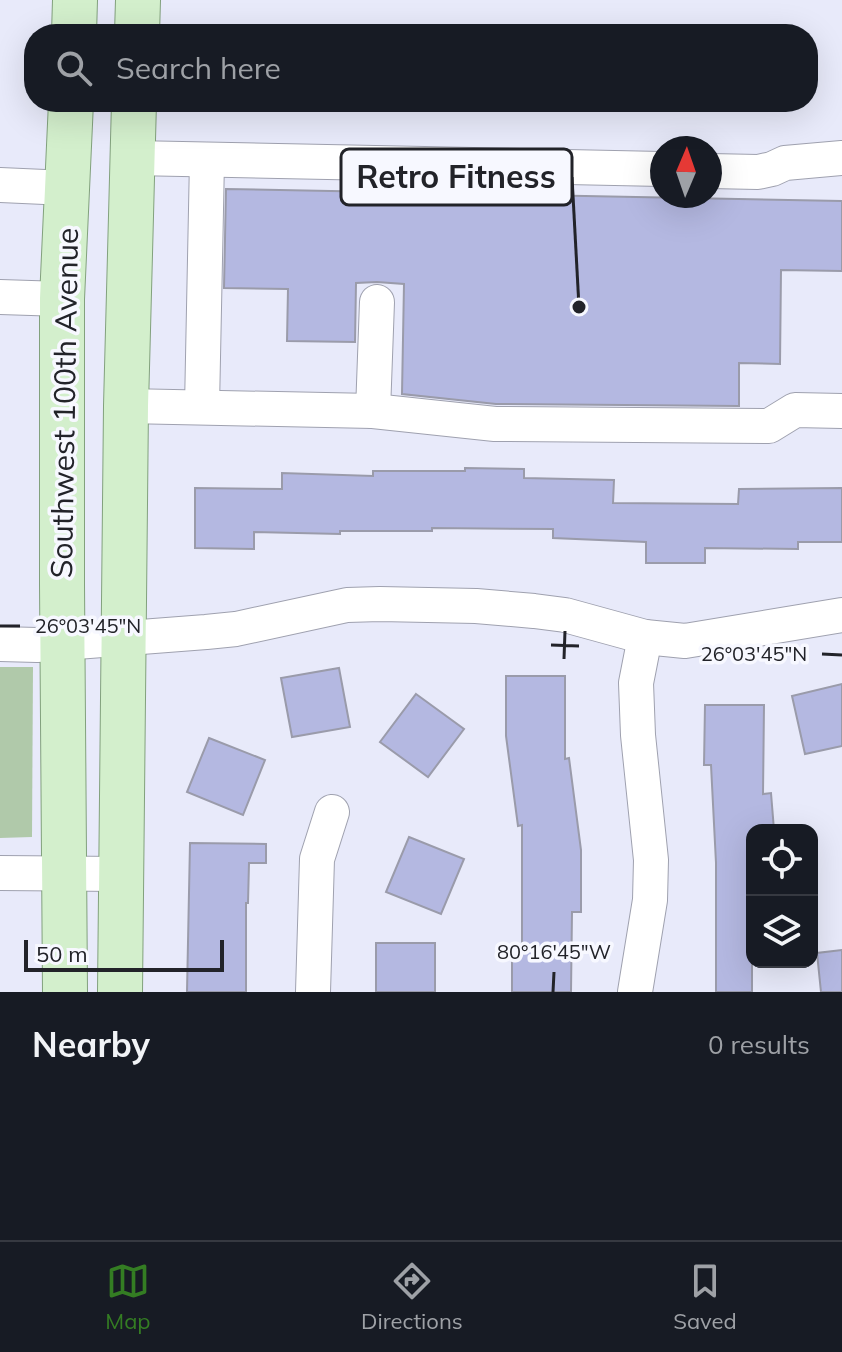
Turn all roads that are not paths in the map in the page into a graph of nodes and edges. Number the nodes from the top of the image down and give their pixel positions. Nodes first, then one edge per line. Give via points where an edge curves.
1 (75, 0) edge
2 (138, 0) edge
3 (74, 24) edge
4 (137, 24) edge
5 (71, 112) edge
6 (134, 112) edge
7 (133, 158) junction
8 (842, 158) edge
9 (207, 160) junction
10 (650, 169) edge
11 (722, 171) edge
12 (0, 185) edge
13 (67, 188) junction
14 (0, 297) edge
15 (62, 299) junction
16 (377, 302) dead end
17 (126, 406) junction
18 (202, 407) junction
19 (373, 411) junction
20 (842, 411) edge
21 (842, 615) edge
22 (645, 637) junction
23 (123, 638) junction
24 (62, 643) junction
25 (0, 644) edge
26 (332, 812) dead end
27 (0, 873) edge
28 (64, 874) junction
29 (121, 874) junction
30 (65, 992) edge
31 (120, 992) edge
32 (313, 992) edge
33 (635, 992) edge

1 - 3 main road
2 - 4 main road
5 - 13 main road, Southwest 100th Avenue
6 - 7 main road, Southwest 100th Avenue
7 - 9 street
7 - 17 main road, Southwest 100th Avenue
8 - 11 street via 785,163 758,172
9 - 10 street
9 - 18 street
12 - 13 street
13 - 15 main road, Southwest 100th Avenue
14 - 15 street
15 - 24 main road, Southwest 100th Avenue
16 - 19 street
17 - 18 street
17 - 23 main road, Southwest 100th Avenue
18 - 19 street
19 - 20 street via 495,424 769,426 795,410
21 - 22 street via 703,639
22 - 23 street via 534,611 380,604 347,605 236,629
22 - 33 street via 636,683 650,900
23 - 24 street
23 - 29 main road, Southwest 100th Avenue
24 - 25 street
24 - 28 main road, Southwest 100th Avenue
26 - 32 street via 317,859
27 - 28 street
28 - 29 street
28 - 30 main road, Southwest 100th Avenue
29 - 31 main road, Southwest 100th Avenue

